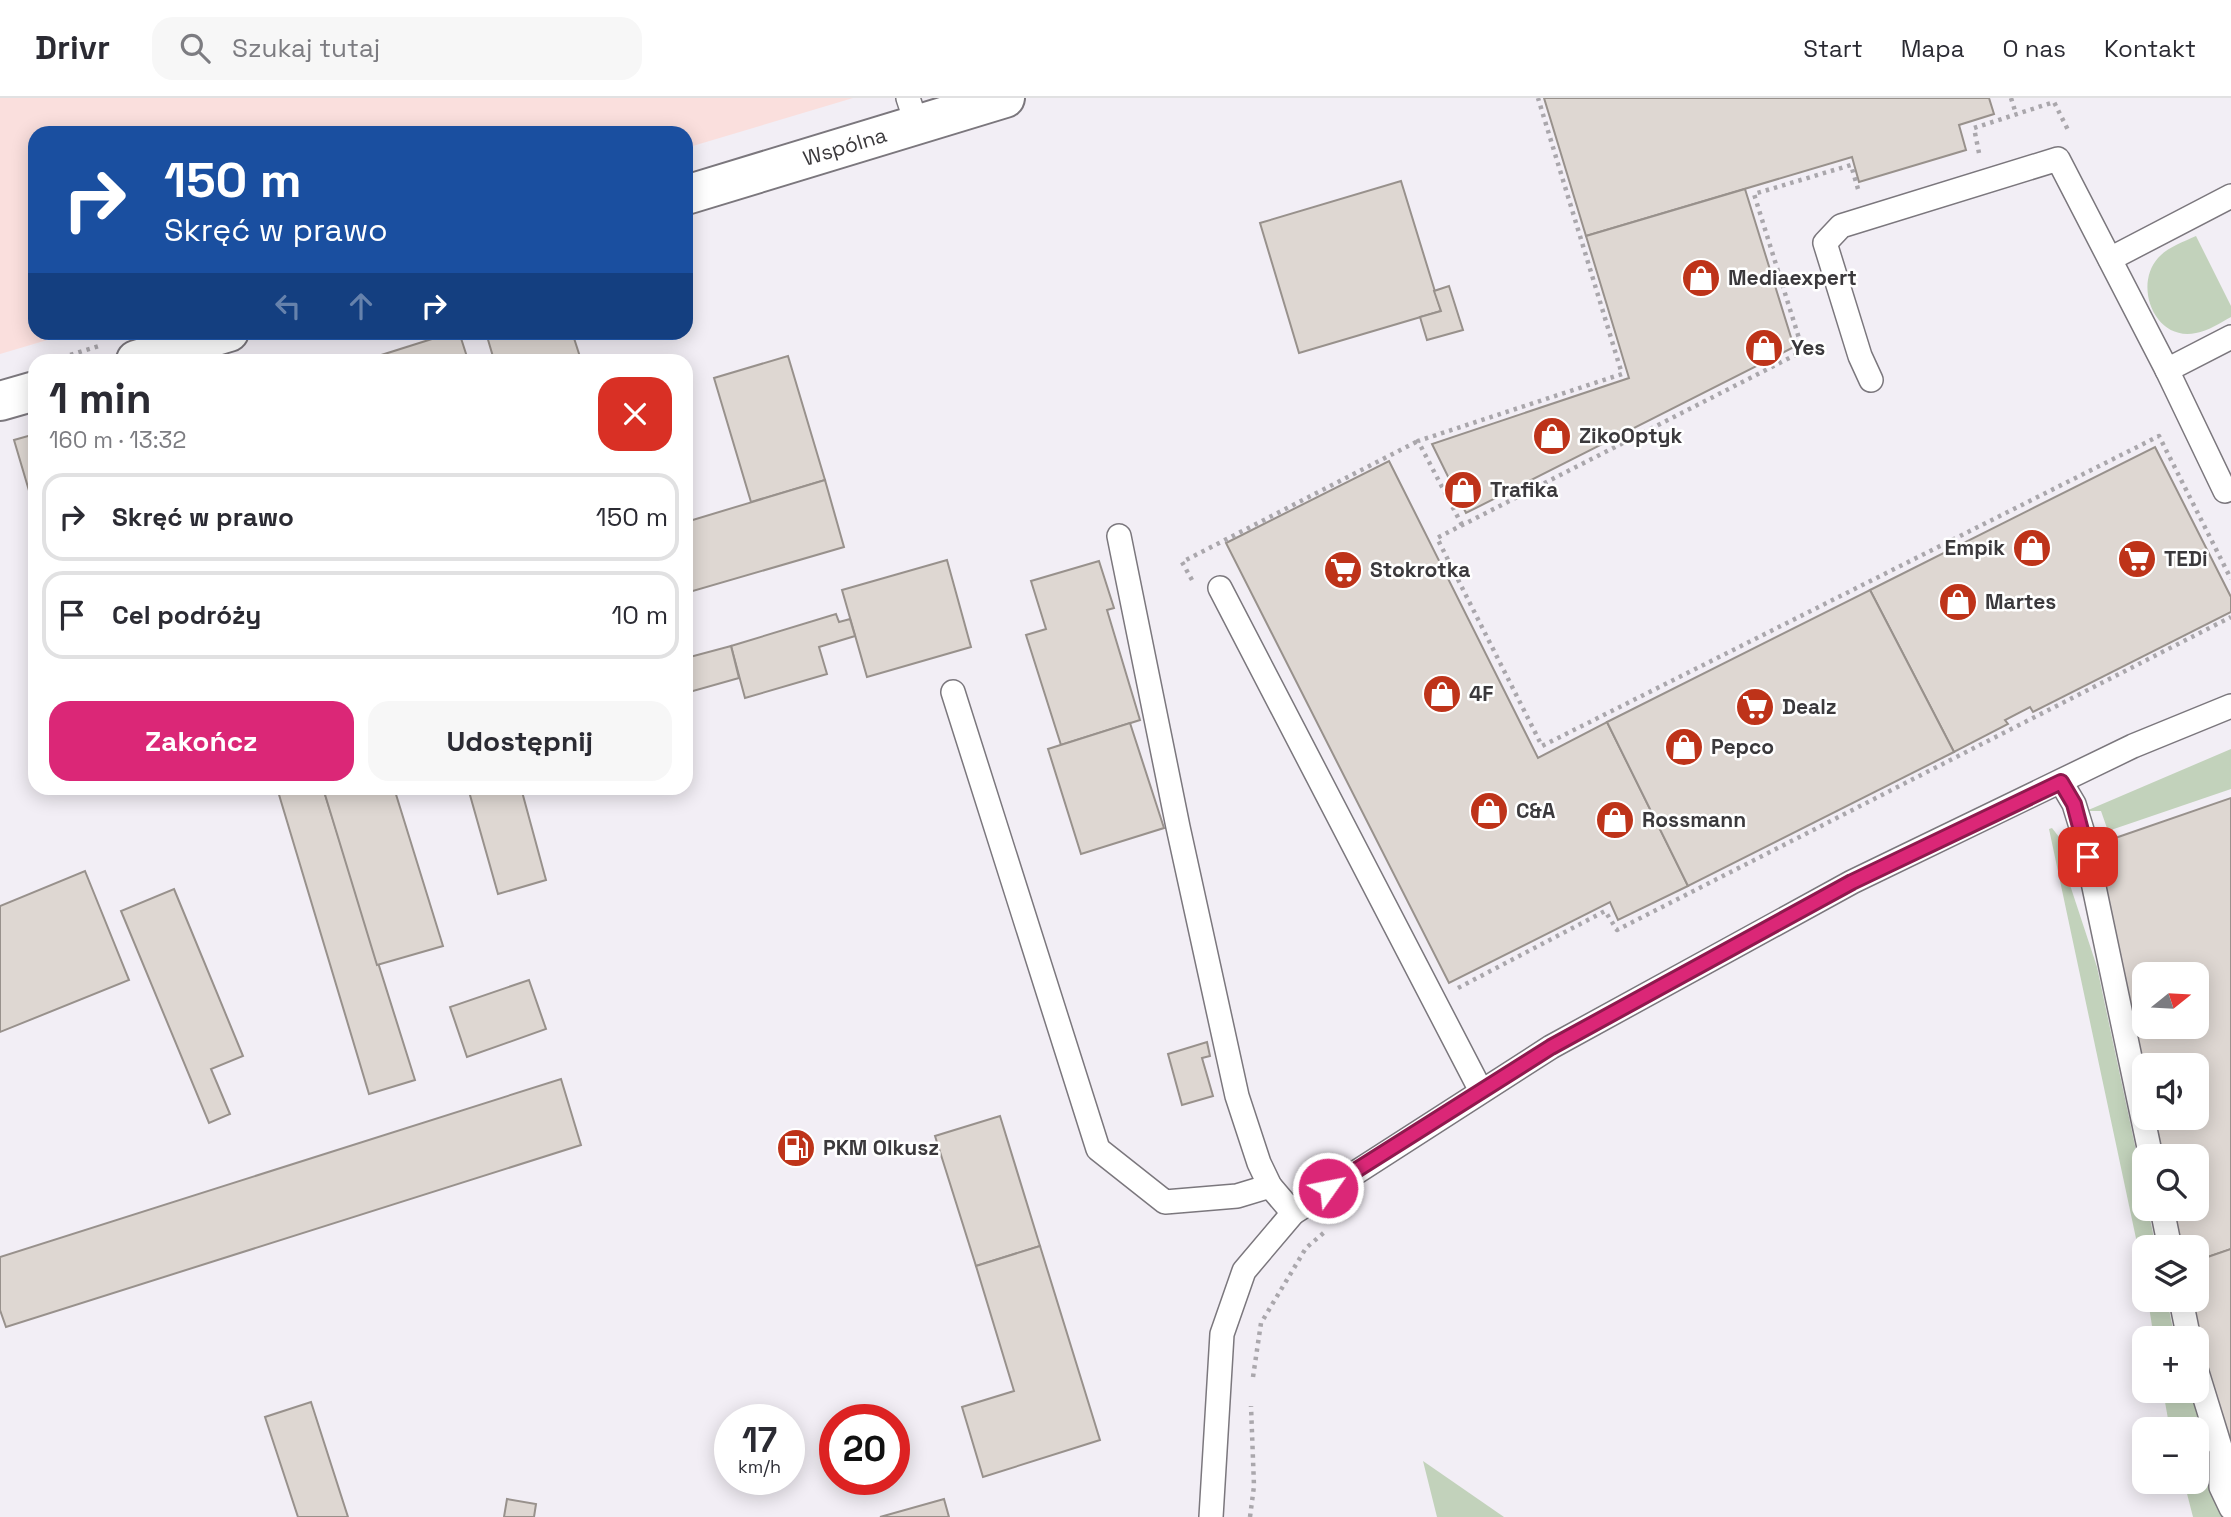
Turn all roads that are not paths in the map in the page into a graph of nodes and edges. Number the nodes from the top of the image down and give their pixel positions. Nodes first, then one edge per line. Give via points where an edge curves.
1 (1006, 98) edge
2 (912, 112) edge
3 (693, 192) edge
4 (2231, 196) edge
5 (2110, 259) junction
6 (2231, 337) edge
7 (187, 340) edge
8 (120, 353) edge
9 (2167, 370) junction
10 (1871, 380) dead end
11 (28, 393) edge
12 (0, 401) edge
13 (2225, 491) dead end
14 (1119, 536) dead end
15 (1220, 588) dead end
16 (953, 692) dead end
17 (2231, 706) edge
18 (2061, 782) junction
19 (1481, 1091) junction
20 (2148, 1144) edge
21 (1270, 1186) junction
22 (1293, 1213) junction
23 (2206, 1403) edge
24 (2231, 1508) edge
25 (1211, 1517) edge

1 - 2 street, Wspólna
2 - 3 street, Wspólna
4 - 5 lane
5 - 9 lane
5 - 10 lane via 2057,159 1841,226 1825,243
6 - 9 lane
7 - 8 street
9 - 13 lane
11 - 12 street
14 - 21 lane via 1237,1096
15 - 19 lane
16 - 21 lane via 1098,1149 1165,1202 1237,1196
17 - 18 lane
18 - 19 lane via 1852,882 1551,1047
18 - 20 lane via 2082,830
19 - 22 lane
21 - 22 lane
22 - 25 lane via 1244,1272 1222,1335
23 - 24 lane via 2221,1450 2221,1487

